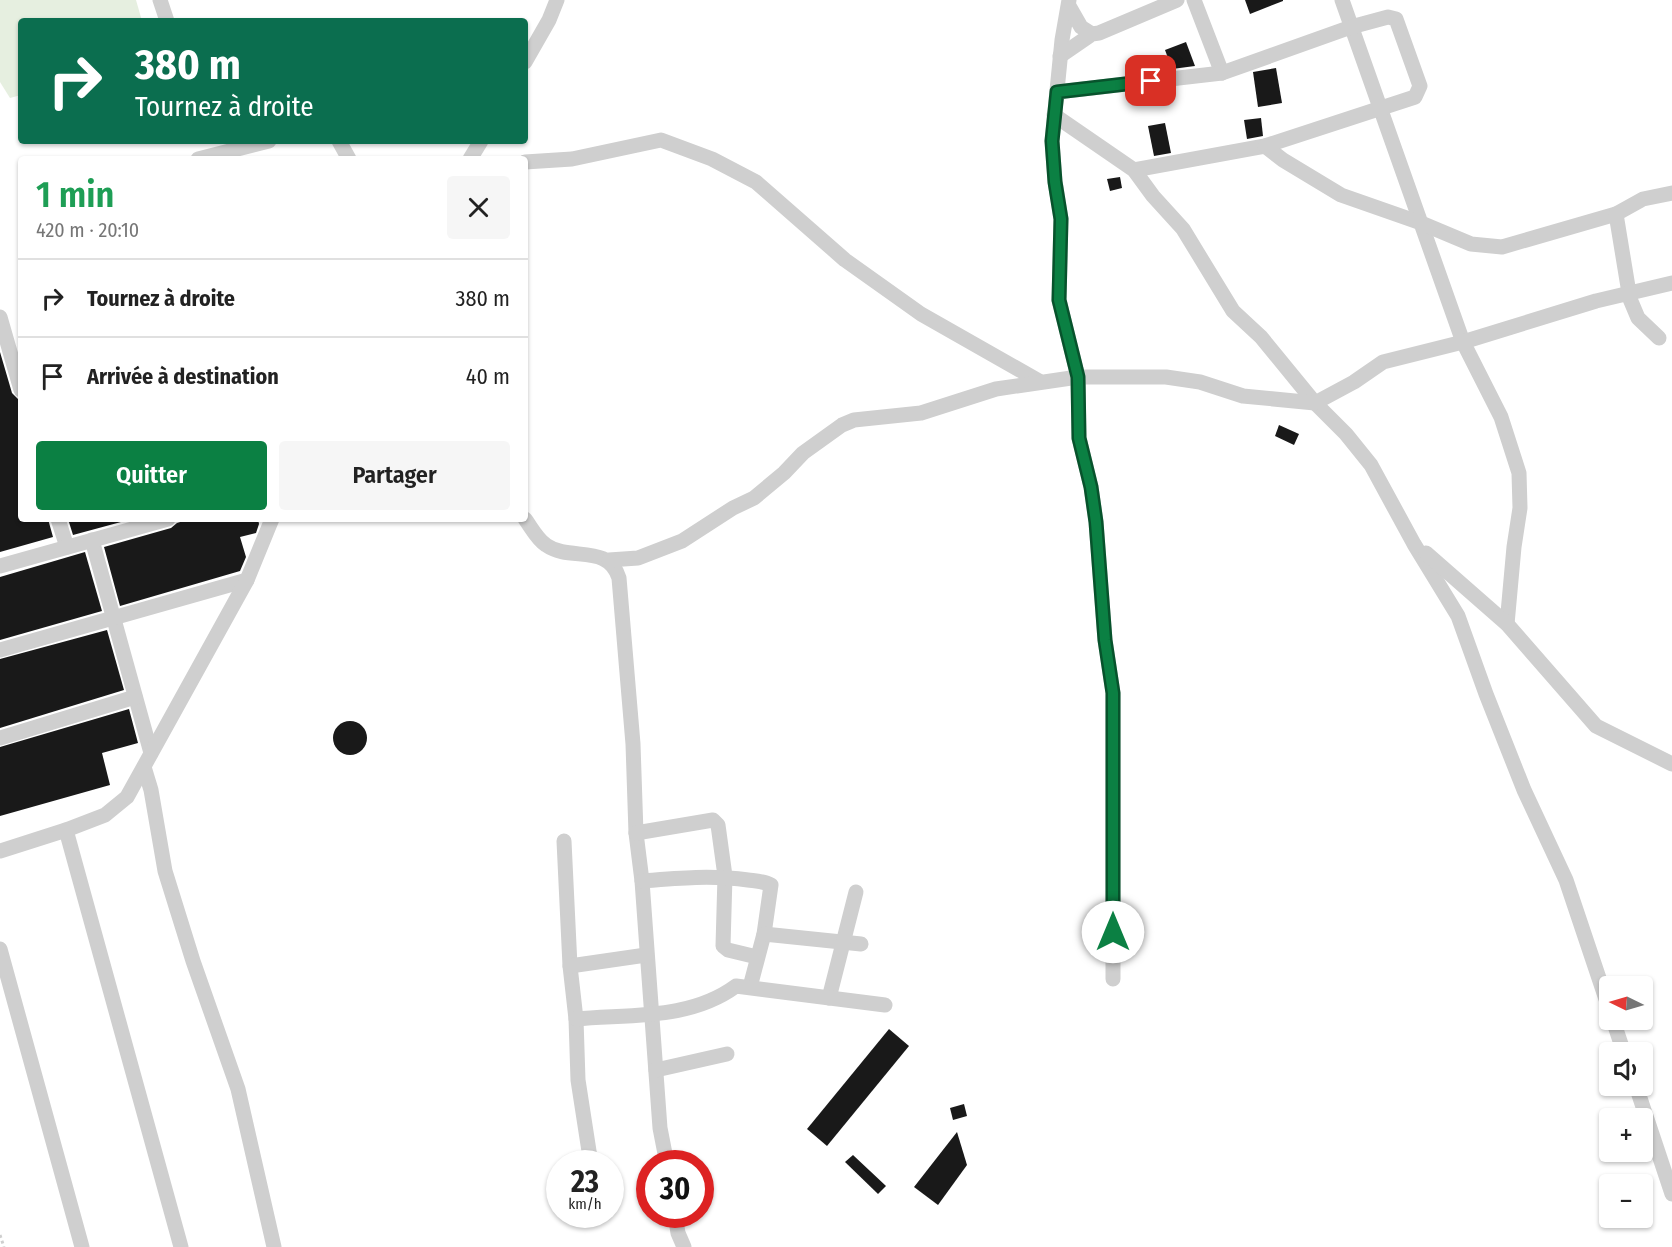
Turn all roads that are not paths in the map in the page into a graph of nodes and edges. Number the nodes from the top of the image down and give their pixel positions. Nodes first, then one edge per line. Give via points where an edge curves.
1 (160, 0) edge
2 (557, 0) edge
3 (1177, 0) edge
4 (1194, 0) edge
5 (1342, 0) edge
6 (1069, 3) edge
7 (166, 18) edge
8 (1351, 27) junction
9 (1092, 34) junction
10 (1060, 56) junction
11 (528, 57) edge
12 (1222, 73) junction
13 (1057, 92) junction
14 (1380, 109) junction
15 (1054, 115) junction
16 (252, 144) edge
17 (1264, 146) junction
18 (208, 152) edge
19 (528, 162) edge
20 (1134, 170) junction
21 (1672, 193) edge
22 (1616, 214) junction
23 (1421, 222) junction
24 (1672, 283) edge
25 (1630, 292) junction
26 (0, 317) edge
27 (1659, 338) dead end
28 (1463, 342) junction
29 (16, 352) edge
30 (18, 367) edge
31 (1078, 377) junction
32 (1039, 381) junction
33 (1315, 403) junction
34 (59, 522) edge
35 (145, 522) edge
36 (271, 522) edge
37 (527, 522) edge
38 (92, 540) junction
39 (1414, 544) junction
40 (67, 547) junction
41 (609, 560) junction
42 (0, 566) edge
43 (246, 580) junction
44 (113, 618) junction
45 (1508, 624) junction
46 (0, 650) edge
47 (135, 697) junction
48 (0, 738) edge
49 (152, 753) junction
50 (1672, 764) edge
51 (144, 767) junction
52 (66, 830) junction
53 (636, 833) junction
54 (564, 841) dead end
55 (0, 851) edge
56 (725, 876) junction
57 (642, 881) junction
58 (856, 892) dead end
59 (764, 934) junction
60 (842, 942) junction
61 (861, 944) dead end
62 (0, 949) edge
63 (646, 954) junction
64 (757, 957) junction
65 (570, 966) junction
66 (1599, 978) edge
67 (1113, 979) dead end
68 (750, 987) junction
69 (830, 998) junction
70 (885, 1005) dead end
71 (652, 1015) junction
72 (576, 1020) junction
73 (728, 1054) dead end
74 (656, 1070) junction
75 (1639, 1096) edge
76 (589, 1150) edge
77 (664, 1150) edge
78 (1672, 1194) edge
79 (677, 1228) edge
80 (82, 1247) edge
81 (181, 1247) edge
82 (274, 1247) edge
83 (684, 1247) edge

1 - 7 street
2 - 11 street
3 - 9 street
4 - 12 street
5 - 8 street
6 - 9 street via 1081,27
6 - 10 street
8 - 12 street
8 - 14 street
8 - 14 street via 1388,17 1396,19 1401,32 1420,86 1415,98
9 - 10 street
10 - 13 street
12 - 13 street
13 - 15 street
14 - 17 street
14 - 23 street
15 - 20 street
15 - 31 street via 1053,151 1061,219 1059,300
16 - 18 street
17 - 20 street
17 - 23 street via 1341,195
19 - 32 street via 572,159 660,140 712,159 756,182 845,260 921,314
20 - 33 street via 1183,229 1233,311 1261,337
21 - 22 street via 1643,199
22 - 23 street via 1502,247 1471,244
22 - 25 street
23 - 28 street
24 - 25 street
25 - 27 street via 1638,318
25 - 28 street
26 - 29 street
28 - 33 street via 1383,362
28 - 45 street via 1501,417 1519,473 1520,508
29 - 30 street
31 - 32 street
31 - 33 street via 1166,377 1200,382 1243,396
31 - 67 street via 1079,438 1096,522 1113,693
32 - 41 street via 996,389 921,413 854,420 803,453 754,498 682,541 638,558
33 - 39 street via 1362,452
34 - 40 street
35 - 38 street
36 - 43 street
37 - 41 street via 546,545
38 - 40 street
38 - 44 street
39 - 45 street
39 - 66 street via 1458,616 1524,790 1566,880
40 - 42 street
41 - 53 street via 620,578
43 - 44 street
43 - 49 street
44 - 46 street
44 - 47 street
45 - 50 street via 1596,726
47 - 48 street
47 - 49 street
49 - 51 street
51 - 52 street via 127,797 105,815
51 - 82 street via 165,871 238,1089
52 - 55 street
52 - 81 street
53 - 56 street via 713,820 718,825
53 - 57 street
54 - 65 street
56 - 57 street
56 - 59 street via 771,885
56 - 64 street via 723,946
57 - 63 street
58 - 60 street
59 - 60 street
59 - 64 street
60 - 61 street
60 - 69 street
62 - 80 street
63 - 65 street
63 - 71 street
64 - 68 street
65 - 72 street
68 - 69 street
68 - 71 street via 736,986 719,998 689,1009
69 - 70 street
71 - 72 street
71 - 74 street
72 - 76 street via 578,1080
73 - 74 street
74 - 77 street
75 - 78 street
79 - 83 street

